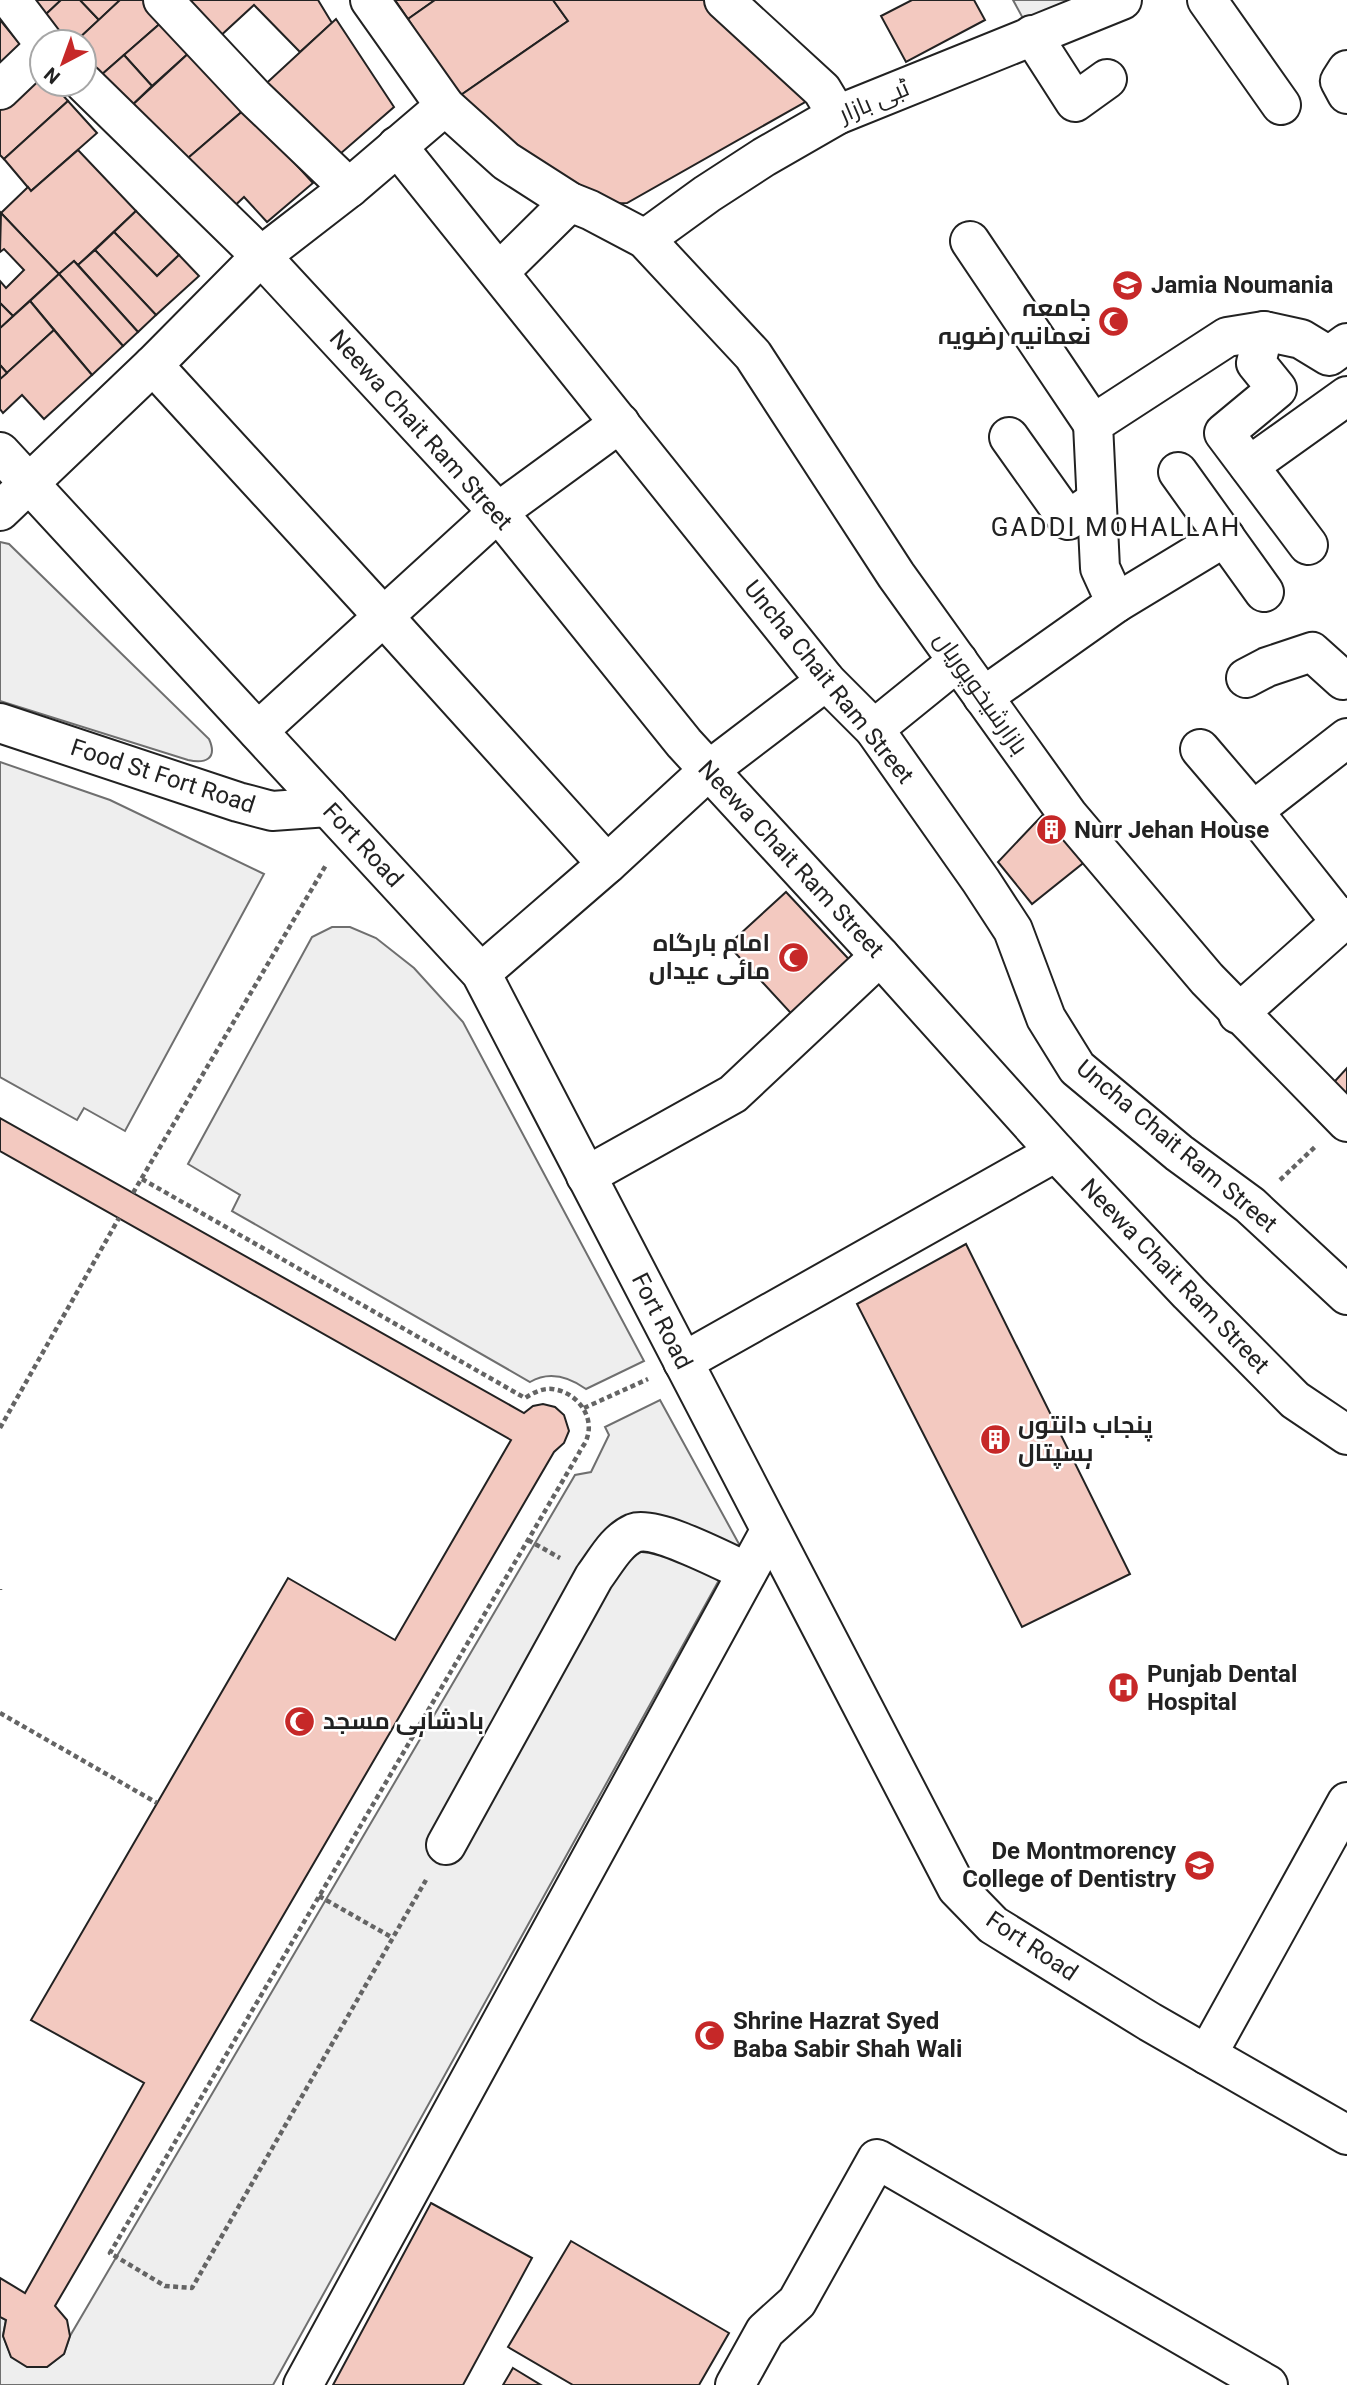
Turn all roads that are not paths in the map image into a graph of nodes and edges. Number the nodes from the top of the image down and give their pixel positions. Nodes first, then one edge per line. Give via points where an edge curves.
1 (11, 0) edge
2 (163, 0) edge
3 (370, 0) edge
4 (724, 0) edge
5 (1122, 0) edge
6 (1208, 0) edge
7 (32, 28) edge
8 (1032, 35) junction
9 (28, 63) edge
10 (1347, 70) edge
11 (1107, 79) dead end
12 (0, 90) edge
13 (1347, 94) edge
14 (98, 97) edge
15 (1281, 105) dead end
16 (445, 107) junction
17 (837, 115) junction
18 (397, 146) junction
19 (349, 188) junction
20 (570, 202) junction
21 (645, 239) junction
22 (970, 241) dead end
23 (261, 256) junction
24 (499, 272) junction
25 (1264, 331) junction
26 (1347, 343) edge
27 (153, 365) junction
28 (1347, 396) edge
29 (620, 424) junction
30 (1093, 424) junction
31 (1009, 438) dead end
32 (0, 452) edge
33 (1249, 466) junction
34 (1178, 472) dead end
35 (30, 484) junction
36 (1096, 501) junction
37 (0, 510) edge
38 (498, 512) junction
39 (1225, 537) junction
40 (1308, 545) dead end
41 (1264, 592) dead end
42 (1116, 603) junction
43 (384, 617) junction
44 (958, 661) junction
45 (1346, 677) edge
46 (1246, 678) dead end
47 (826, 681) junction
48 (983, 697) junction
49 (0, 723) edge
50 (874, 729) junction
51 (258, 731) junction
52 (1347, 738) edge
53 (1200, 750) dead end
54 (709, 770) junction
55 (1253, 811) junction
56 (338, 817) junction
57 (607, 864) junction
58 (1344, 920) edge
59 (880, 956) junction
60 (481, 973) junction
61 (1238, 1014) junction
62 (1345, 1121) edge
63 (1056, 1153) junction
64 (586, 1176) junction
65 (1347, 1295) edge
66 (683, 1362) junction
67 (1347, 1435) edge
68 (770, 1531) junction
69 (747, 1572) junction
70 (1347, 1802) edge
71 (446, 1845) road end
72 (1207, 2055) junction
73 (1347, 2134) edge
74 (303, 2385) edge
75 (735, 2385) edge
76 (1268, 2385) edge

1 - 7 street
2 - 19 street via 255,98
3 - 16 street, بازارشیخوپوریاں
4 - 17 street via 822,90
5 - 8 street, ٹبی بازار
6 - 15 street
8 - 11 street via 1075,102
8 - 17 street, ٹبی بازار
9 - 12 street
10 - 13 street via 1340,81
14 - 23 street, Neewa Chait Ram Street
16 - 18 street
16 - 20 street, بازارشیخوپوریاں via 506,161
17 - 21 street, ٹبی بازار via 752,164
18 - 19 street
18 - 24 street, Uncha Chait Ram Street
19 - 23 street
20 - 21 street, بازارشیخوپوریاں
20 - 24 street
21 - 44 street, بازارشیخوپوریاں via 752,355
22 - 30 street
23 - 27 street
23 - 38 street, Neewa Chait Ram Street
24 - 29 street, Uncha Chait Ram Street
25 - 26 street via 1301,339 1329,356
25 - 30 street via 1227,337
25 - 33 street via 1256,363 1277,389 1224,433
27 - 35 street
27 - 43 street
28 - 33 street
29 - 38 street
29 - 47 street, Uncha Chait Ram Street
30 - 36 street
31 - 36 street via 1068,520
32 - 35 street, Fort Road
33 - 40 street
34 - 39 street
35 - 37 street
35 - 51 street, Fort Road
36 - 42 street via 1100,568
38 - 43 street
38 - 54 street, Neewa Chait Ram Street
39 - 41 street
39 - 42 street
42 - 48 street
43 - 51 street
43 - 57 street
44 - 48 street, بازارشیخوپوریاں
44 - 50 street
45 - 46 street via 1312,652
47 - 50 street, Uncha Chait Ram Street
47 - 54 street
48 - 61 street, بازارشیخوپوریاں via 1068,815
49 - 56 street, Food St Fort Road via 238,802 272,811
50 - 65 street, Uncha Chait Ram Street via 1013,930 1046,1018 1077,1068 1250,1205
51 - 56 street, Fort Road
52 - 55 street
53 - 55 street
54 - 57 street
54 - 59 street, Neewa Chait Ram Street
55 - 58 street
56 - 60 street, Fort Road
57 - 60 street
58 - 61 street
59 - 63 street, Neewa Chait Ram Street
59 - 64 street via 733,1094
60 - 64 street, Fort Road
61 - 62 street, بازارشیخوپوریاں
63 - 66 street
63 - 67 street, Neewa Chait Ram Street via 1295,1400
64 - 66 street, Fort Road
66 - 68 street, Fort Road
68 - 69 street
68 - 72 street, Fort Road via 957,1888 993,1925
69 - 71 street via 665,1535 637,1532 618,1543 594,1577
69 - 74 street
70 - 72 street
72 - 73 street, Fort Road
75 - 76 street via 765,2331 797,2302 877,2159

